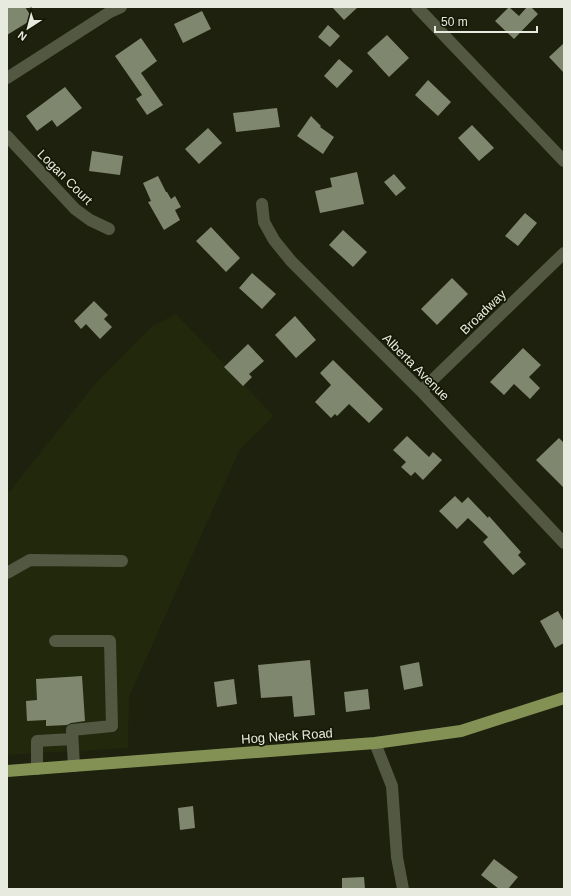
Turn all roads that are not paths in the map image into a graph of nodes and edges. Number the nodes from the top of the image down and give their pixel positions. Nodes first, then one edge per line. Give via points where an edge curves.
1 (121, 7) edge
2 (417, 7) edge
3 (7, 78) edge
4 (7, 136) edge
5 (564, 161) edge
6 (262, 204) dead end
7 (110, 229) dead end
8 (564, 253) edge
9 (420, 391) junction
10 (564, 543) edge
11 (122, 562) dead end
12 (7, 573) edge
13 (55, 641) dead end
14 (564, 698) edge
15 (72, 739) junction
16 (375, 743) junction
17 (74, 766) junction
18 (37, 769) junction
19 (7, 771) edge
20 (403, 889) edge

1 - 3 street
2 - 5 street
4 - 7 street, Logan Court via 75,209 90,220
6 - 9 street, Alberta Avenue via 264,222 274,240 291,261
8 - 9 street, Broadway
9 - 10 street, Alberta Avenue
11 - 12 street via 30,560
13 - 15 street via 110,641 112,726 72,730
14 - 16 main road, Hog Neck Road via 461,731
15 - 17 street
15 - 18 street via 37,741
16 - 17 main road, Hog Neck Road
16 - 20 street via 392,786 396,857
17 - 18 main road, Hog Neck Road
18 - 19 main road, Hog Neck Road

